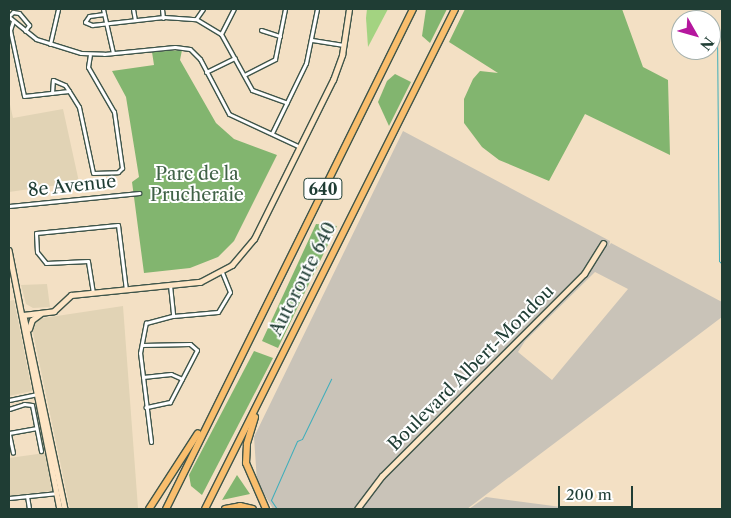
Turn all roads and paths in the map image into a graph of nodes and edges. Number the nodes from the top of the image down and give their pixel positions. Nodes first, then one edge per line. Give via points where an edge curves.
1 (58, 9) edge
2 (103, 9) edge
3 (133, 9) edge
4 (162, 9) edge
5 (203, 9) edge
6 (234, 9) edge
7 (285, 9) edge
8 (316, 9) edge
9 (349, 9) edge
10 (413, 9) edge
11 (455, 9) edge
12 (104, 14) junction
13 (9, 16) edge
14 (163, 18) junction
15 (196, 19) junction
16 (134, 20) junction
17 (13, 21) junction
18 (106, 23) junction
19 (261, 30) dead end
20 (25, 31) junction
21 (221, 34) junction
22 (280, 36) junction
23 (312, 40) junction
24 (50, 44) junction
25 (344, 45) junction
26 (113, 53) junction
27 (90, 55) junction
28 (235, 58) junction
29 (206, 72) junction
30 (244, 75) junction
31 (69, 91) junction
32 (52, 93) junction
33 (287, 103) junction
34 (272, 133) junction
35 (300, 147) junction
36 (139, 193) dead end
37 (9, 206) edge
38 (603, 244) dead end
39 (9, 250) edge
40 (222, 272) junction
41 (170, 285) junction
42 (126, 290) junction
43 (93, 293) junction
44 (44, 312) junction
45 (23, 315) junction
46 (173, 316) junction
47 (28, 331) junction
48 (142, 345) junction
49 (143, 377) junction
50 (182, 380) junction
51 (39, 394) junction
52 (262, 395) junction
53 (9, 400) edge
54 (146, 407) junction
55 (9, 409) edge
56 (208, 420) junction
57 (36, 428) junction
58 (9, 433) edge
59 (10, 442) edge
60 (151, 442) dead end
61 (41, 451) dead end
62 (13, 453) dead end
63 (59, 493) junction
64 (27, 496) junction
65 (9, 498) edge
66 (29, 509) edge
67 (60, 509) edge
68 (65, 509) edge
69 (148, 509) edge
70 (166, 509) edge
71 (205, 509) edge
72 (225, 509) edge
73 (252, 509) edge
74 (266, 509) edge
75 (357, 509) edge

1 - 24 street
2 - 12 street
3 - 16 street
4 - 14 street
5 - 15 street
6 - 21 street
7 - 22 street
8 - 23 street
9 - 25 street
10 - 56 highway, Autoroute 640 / 640
11 - 52 highway, Autoroute 640 / 640
12 - 18 street
12 - 18 street via 88,16 85,22
13 - 17 street
13 - 20 street via 13,12 19,14 29,25
14 - 15 street
14 - 16 street
15 - 21 street
16 - 18 street
17 - 20 street
17 - 32 street via 10,30 24,96
18 - 26 street
19 - 22 street
20 - 24 street
21 - 28 street
22 - 30 street via 275,58
23 - 25 street
23 - 33 street via 306,64
24 - 27 street
25 - 35 street via 333,80
26 - 27 street
26 - 29 street via 185,48 197,55
27 - 31 street via 88,67 114,112 122,168 118,172 93,173 79,107
28 - 29 street
28 - 30 street
29 - 34 street via 229,114
30 - 33 street via 252,90
31 - 32 street
31 - 32 street via 65,85 53,80
33 - 34 street
34 - 35 street
35 - 40 street via 250,246
36 - 37 street, 8e Avenue
38 - 75 street, Boulevard Albert-Mondou via 584,274 382,476
39 - 45 street
40 - 41 street via 200,282
40 - 46 street via 230,292 218,312
41 - 42 street
41 - 46 street
42 - 43 street
42 - 43 street via 118,225 36,233 37,252 46,263 88,261
43 - 44 street via 63,296 50,311
44 - 45 street
44 - 47 street via 32,320
45 - 47 street
45 - 51 street
46 - 48 street via 148,320
47 - 51 street
48 - 49 street
48 - 50 street via 190,344 196,347 197,353
49 - 50 street via 171,374
49 - 54 street
50 - 54 street via 170,402
51 - 53 street
51 - 63 street
52 - 71 highway, Autoroute 640 / 640
52 - 74 highway via 246,452 250,477
54 - 60 street
55 - 57 street via 32,405
56 - 69 highway
56 - 70 highway, Autoroute 640 / 640
57 - 58 street
57 - 61 street
58 - 59 street
59 - 62 street
63 - 64 street
63 - 67 street
63 - 68 street
64 - 65 street
64 - 66 street
72 - 73 highway via 238,506

